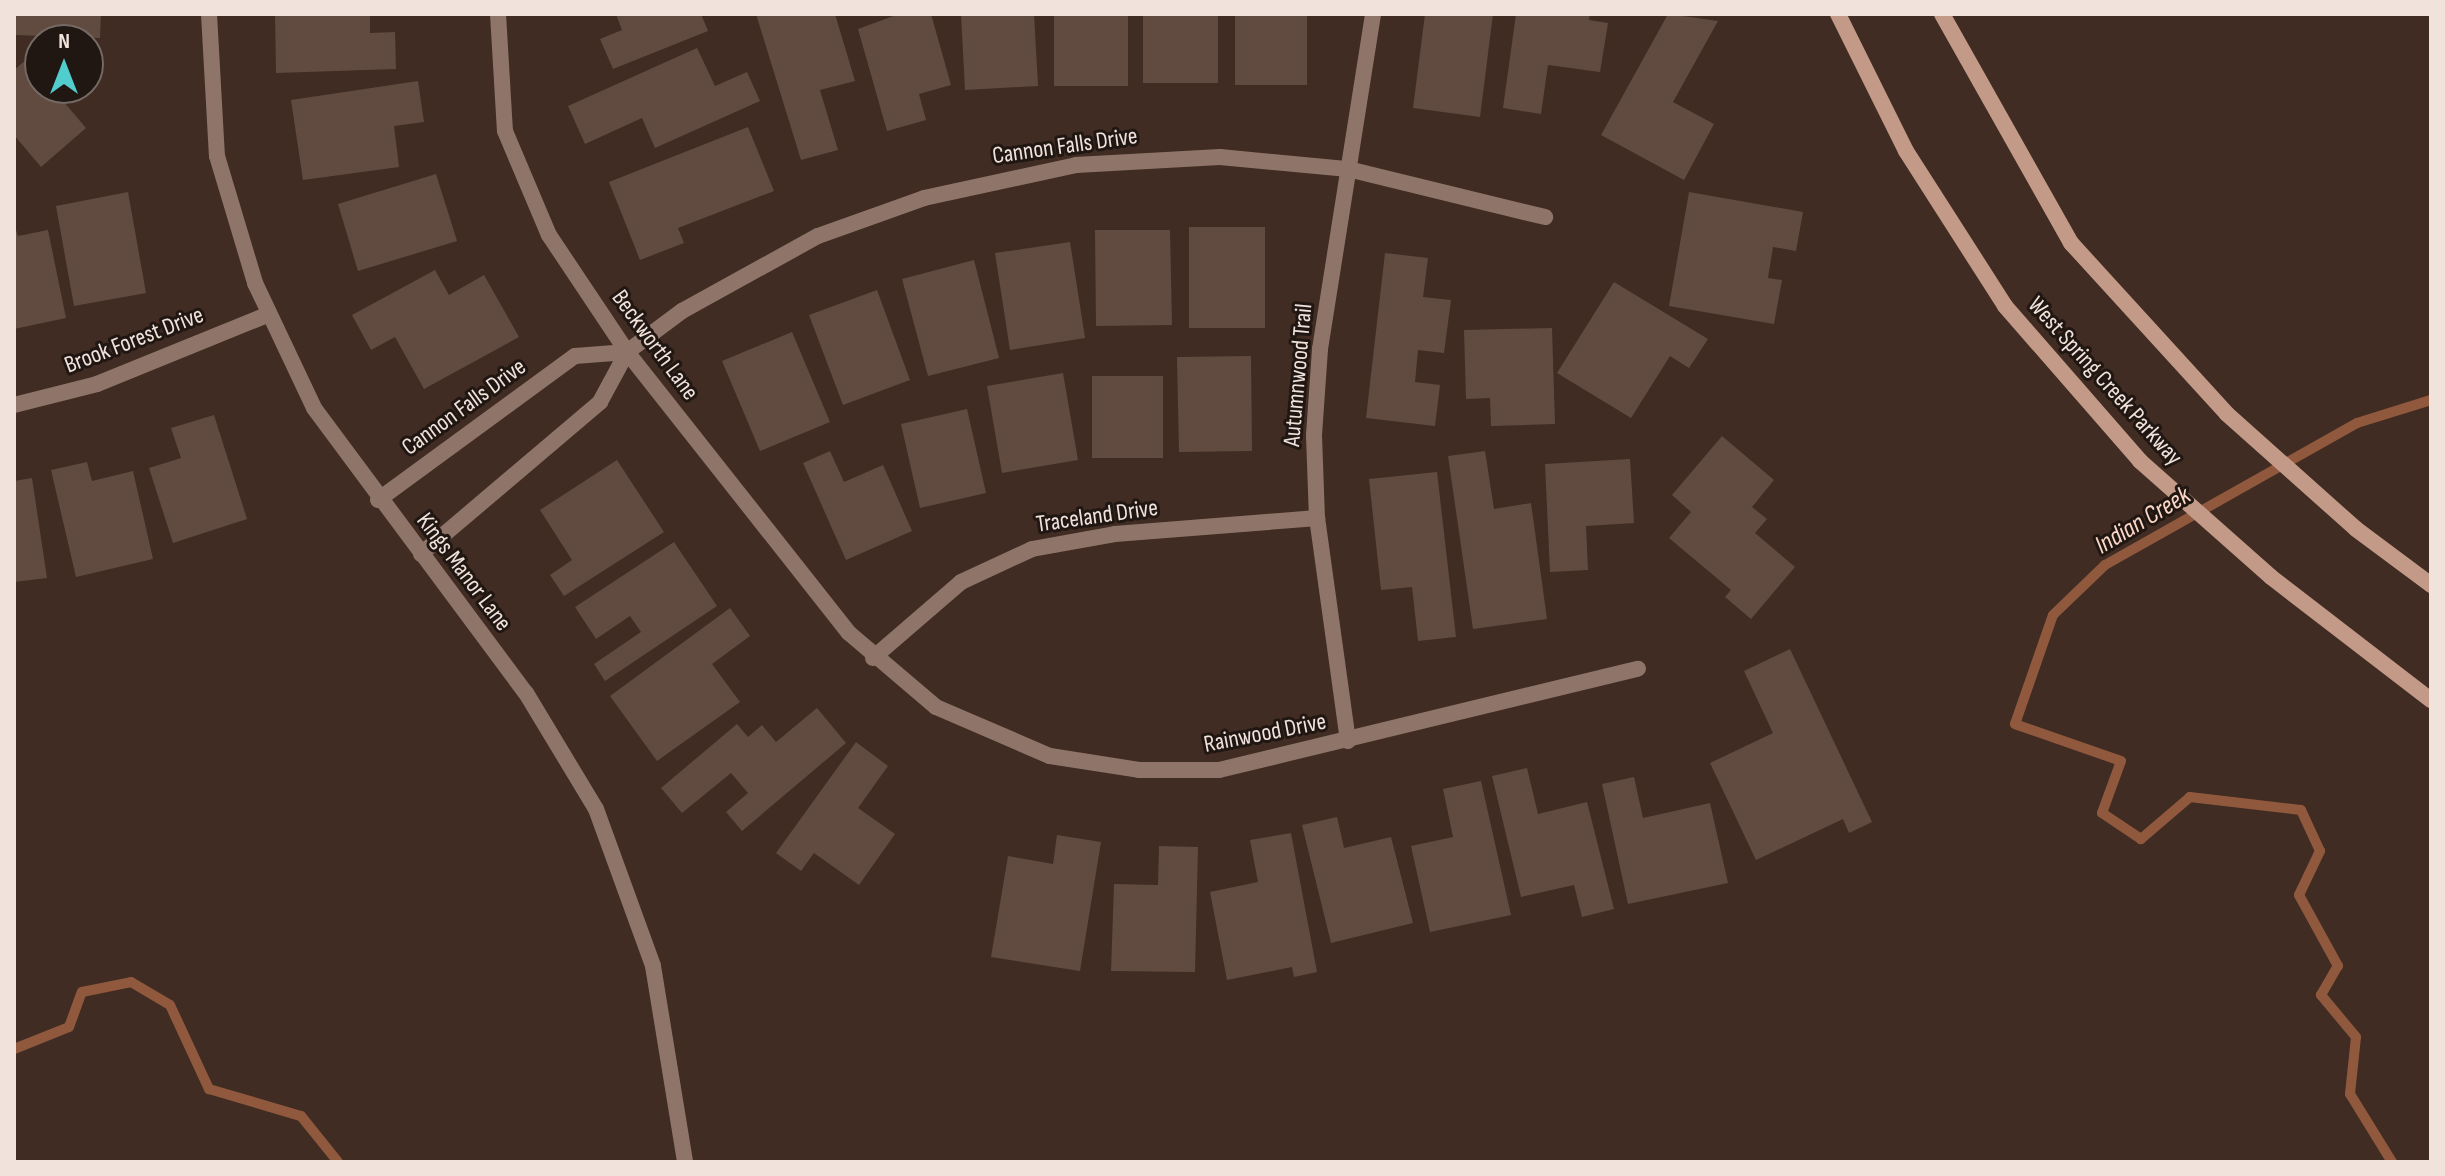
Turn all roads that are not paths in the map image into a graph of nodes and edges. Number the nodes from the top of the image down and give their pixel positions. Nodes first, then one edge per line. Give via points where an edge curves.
1 (209, 14) edge
2 (498, 14) edge
3 (1373, 14) edge
4 (1838, 14) edge
5 (1942, 14) edge
6 (1348, 169) junction
7 (1545, 217) dead end
8 (269, 314) junction
9 (627, 352) junction
10 (14, 405) edge
11 (378, 500) junction
12 (1317, 518) junction
13 (421, 554) junction
14 (2431, 585) edge
15 (873, 658) junction
16 (1638, 669) dead end
17 (2431, 700) edge
18 (1348, 741) junction
19 (685, 1162) edge

1 - 8 street, Kings Manor Lane via 217,156
2 - 9 street, Beckworth Lane via 499,101 522,186
3 - 6 street, Autumnwood Trail
4 - 17 main road, West Spring Creek Parkway via 1906,151 2005,306 2140,461 2271,577
5 - 14 main road via 2071,243 2227,414 2356,529
6 - 7 street, Cannon Falls Drive
6 - 9 street, Cannon Falls Drive via 1152,157 964,187 781,253
6 - 12 street, Autumnwood Trail via 1320,349
8 - 10 street, Brook Forest Drive via 97,384
8 - 11 street, Kings Manor Lane via 314,408
9 - 11 street, Cannon Falls Drive via 575,356
9 - 13 street, Cannon Falls Drive via 600,402
9 - 15 street, Beckworth Lane
11 - 13 street, Kings Manor Lane
12 - 15 street, Traceland Drive via 1115,534 1032,549 951,589
12 - 18 street, Autumnwood Trail
13 - 19 street, Kings Manor Lane via 526,693 596,809 653,966
15 - 18 street, Rainwood Drive via 969,725 1093,765 1219,770
16 - 18 street, Rainwood Drive

